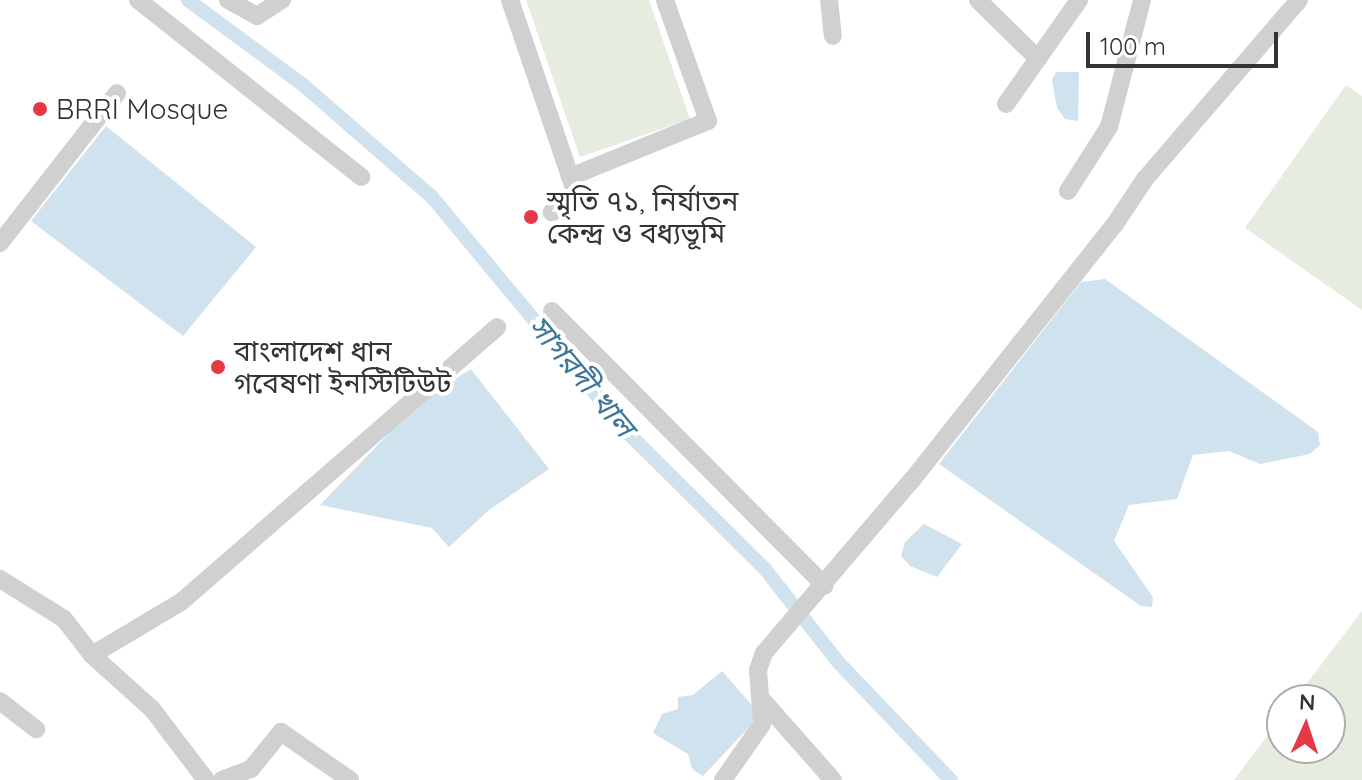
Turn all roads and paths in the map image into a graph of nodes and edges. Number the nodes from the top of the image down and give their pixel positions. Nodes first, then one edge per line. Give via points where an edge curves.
1 (138, 0) edge
2 (228, 0) edge
3 (282, 0) edge
4 (510, 0) edge
5 (665, 0) edge
6 (829, 0) edge
7 (978, 0) edge
8 (1079, 0) edge
9 (1142, 0) edge
10 (1288, 4) edge
11 (833, 36) dead end
12 (1038, 59) junction
13 (117, 93) dead end
14 (1006, 104) dead end
15 (361, 177) dead end
16 (570, 177) junction
17 (1068, 191) dead end
18 (552, 212) dead end
19 (0, 243) edge
20 (552, 311) dead end
21 (497, 327) dead end
22 (0, 579) edge
23 (822, 590) junction
24 (92, 655) junction
25 (0, 701) edge
26 (764, 702) junction
27 (36, 729) dead end
28 (206, 780) edge
29 (222, 780) edge
30 (350, 780) edge
31 (723, 780) edge
32 (833, 780) edge

1 - 15 street
2 - 3 street via 257,16
4 - 16 street
5 - 16 street via 708,121
6 - 11 street
7 - 12 street
8 - 12 street
9 - 17 street via 1109,127
10 - 23 street
12 - 14 street
13 - 19 street
16 - 18 street via 578,200
20 - 23 street
21 - 24 street via 181,602
22 - 24 street via 64,619
23 - 26 street via 758,670
24 - 28 street via 152,709
25 - 27 street
26 - 31 street via 762,724
26 - 32 street
29 - 30 street via 251,769 281,732 307,755

